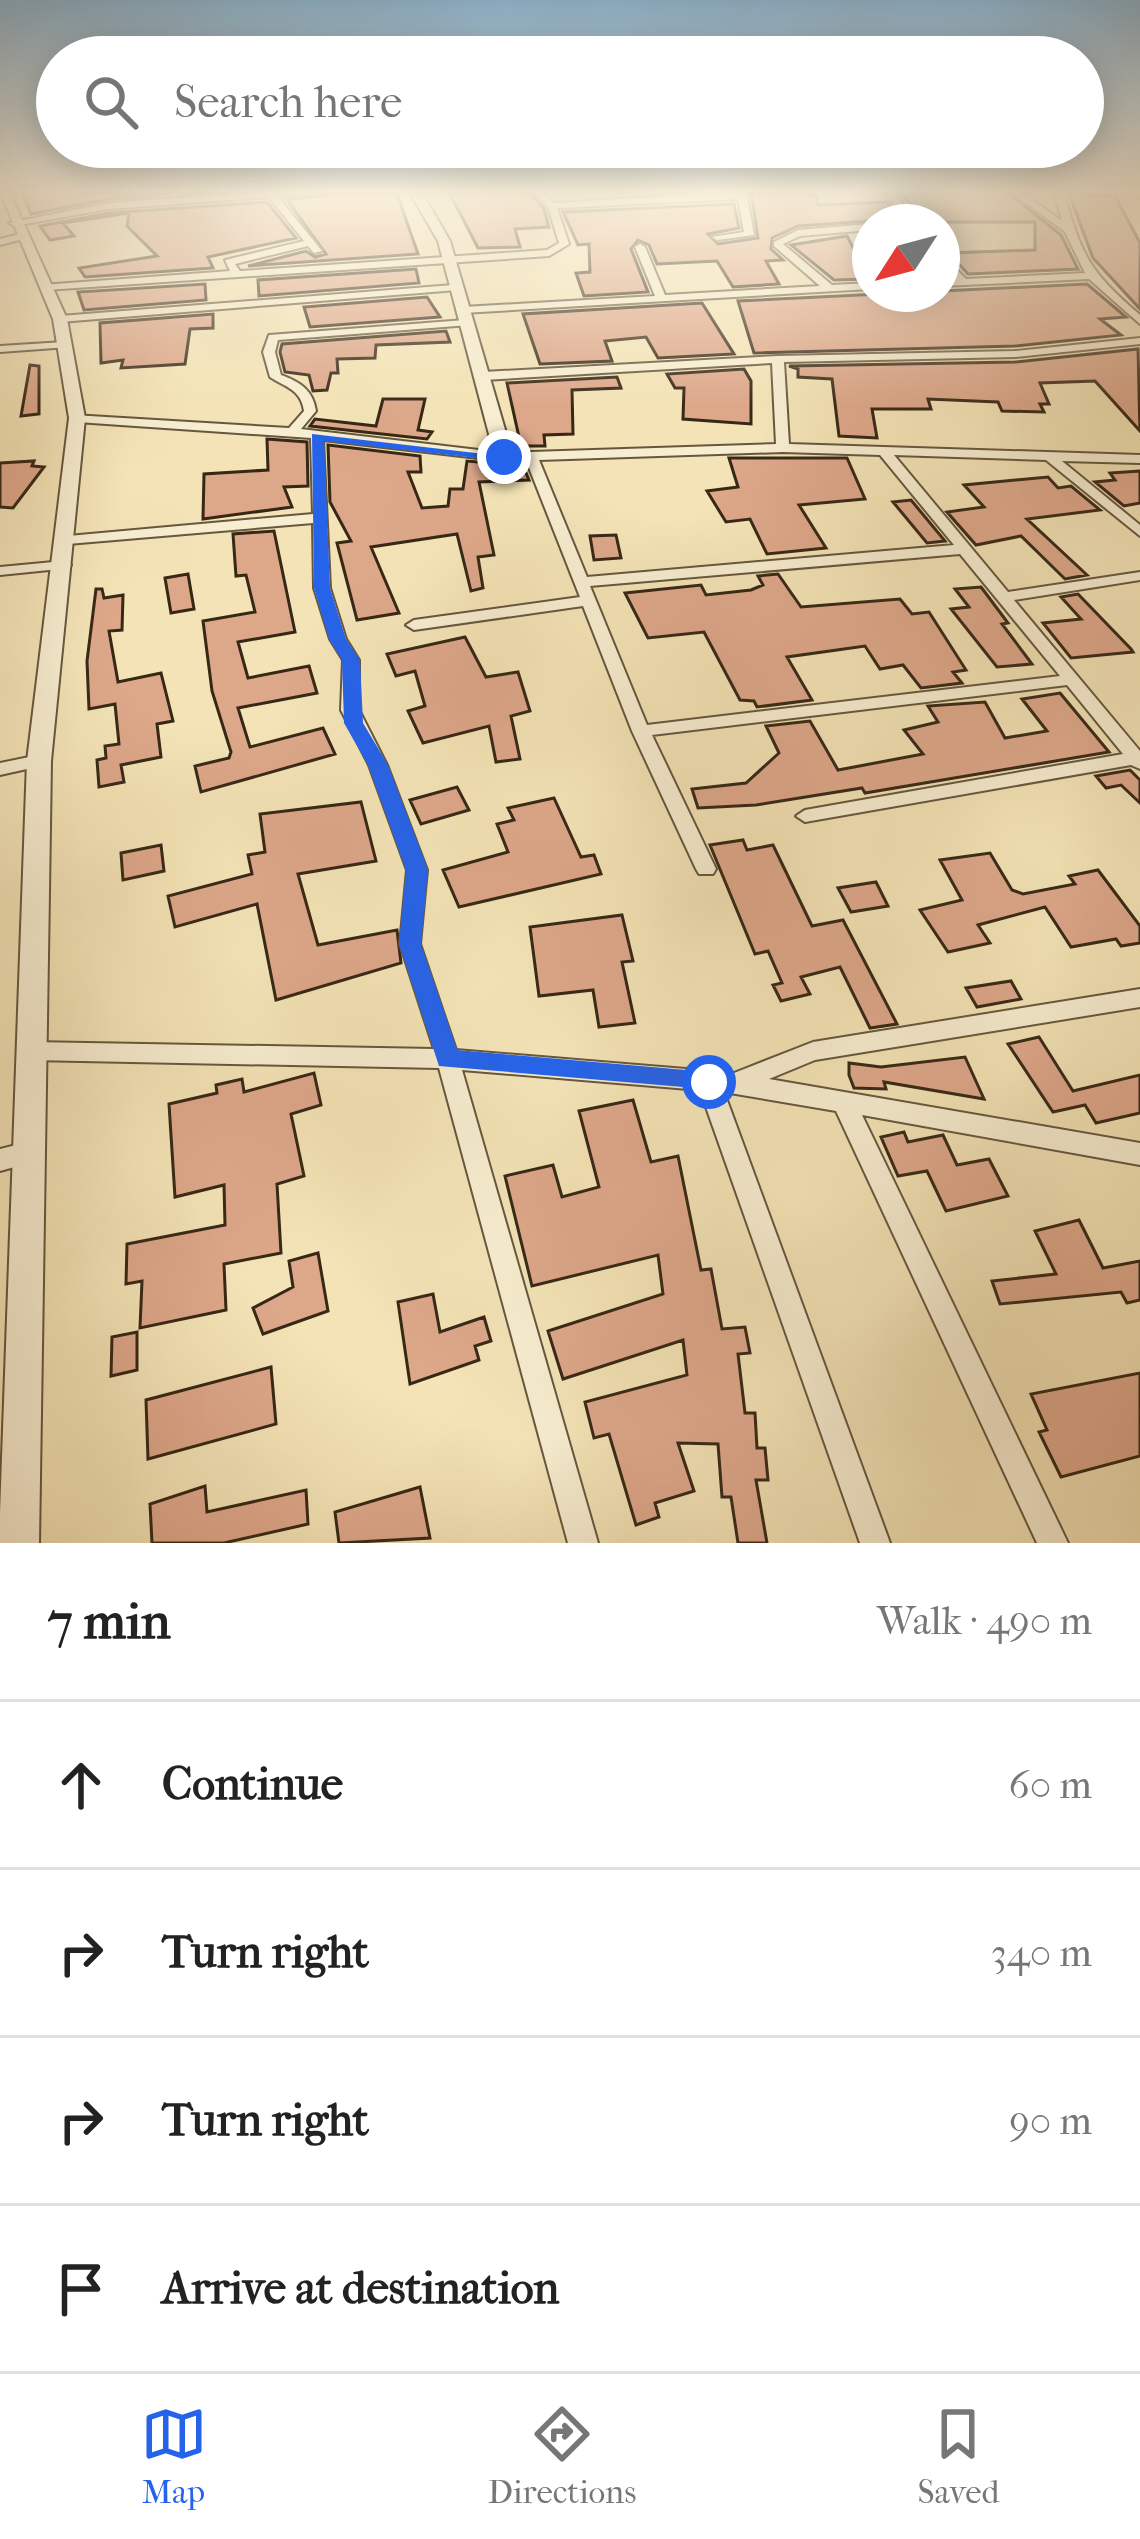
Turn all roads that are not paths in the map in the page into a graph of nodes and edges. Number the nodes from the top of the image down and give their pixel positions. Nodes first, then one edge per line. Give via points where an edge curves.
1 (31, 263) edge
2 (230, 263) edge
3 (323, 263) edge
4 (385, 263) edge
5 (447, 263) edge
6 (647, 263) edge
7 (799, 263) edge
8 (1080, 263) edge
9 (324, 266) junction
10 (235, 271) junction
11 (1088, 276) junction
12 (960, 279) edge
13 (960, 282) edge
14 (963, 282) junction
15 (46, 286) junction
16 (852, 287) edge
17 (453, 288) junction
18 (829, 288) junction
19 (660, 296) junction
20 (464, 317) junction
21 (1140, 321) edge
22 (62, 332) junction
23 (1140, 341) edge
24 (0, 349) edge
25 (778, 358) junction
26 (483, 376) junction
27 (77, 418) junction
28 (292, 433) junction
29 (316, 436) junction
30 (784, 448) junction
31 (883, 450) junction
32 (531, 456) junction
33 (1049, 456) junction
34 (504, 457) junction
35 (1140, 459) edge
36 (317, 518) junction
37 (1140, 532) edge
38 (962, 549) junction
39 (66, 552) junction
40 (0, 571) edge
41 (1140, 576) edge
42 (586, 591) junction
43 (1004, 597) junction
44 (414, 625) dead end
45 (1069, 680) junction
46 (641, 731) junction
47 (1138, 760) edge
48 (39, 761) junction
49 (0, 769) edge
50 (805, 817) dead end
51 (706, 869) dead end
52 (1140, 998) edge
53 (31, 1051) junction
54 (448, 1059) junction
55 (722, 1083) junction
56 (844, 1102) junction
57 (28, 1154) junction
58 (1140, 1154) edge
59 (0, 1160) edge
60 (20, 1543) edge
61 (583, 1543) edge
62 (875, 1543) edge
63 (1053, 1543) edge

1 - 15 street
2 - 10 street
3 - 9 street
4 - 9 street
5 - 17 street
6 - 19 street
7 - 18 street
8 - 11 street
9 - 10 street
10 - 15 street
11 - 14 street
11 - 21 street
12 - 14 street
13 - 14 street
15 - 22 street
16 - 18 street
17 - 20 street
17 - 22 street
18 - 19 street
19 - 20 street
20 - 26 street
20 - 28 street via 273,337 276,377 297,384 309,400
22 - 24 street
22 - 27 street
23 - 25 street via 1015,354
25 - 26 street
25 - 30 street
26 - 34 street
27 - 28 street
27 - 39 street
28 - 29 street
29 - 34 street
29 - 36 street
30 - 31 street
30 - 32 street
31 - 33 street
31 - 38 street
32 - 34 street
32 - 42 street
33 - 35 street
33 - 37 street
36 - 39 street
36 - 54 street via 322,588 355,677 350,710 417,870 410,944
38 - 42 street
38 - 43 street
39 - 40 street
39 - 48 street
41 - 43 street
42 - 44 street
42 - 46 street
43 - 45 street
45 - 46 street
45 - 47 street
46 - 51 street
47 - 50 street
48 - 49 street
48 - 53 street
52 - 55 street via 813,1051
53 - 54 street
53 - 57 street
54 - 55 street
54 - 61 street
55 - 56 street
55 - 62 street
56 - 58 street
56 - 63 street
57 - 59 street
57 - 60 street

